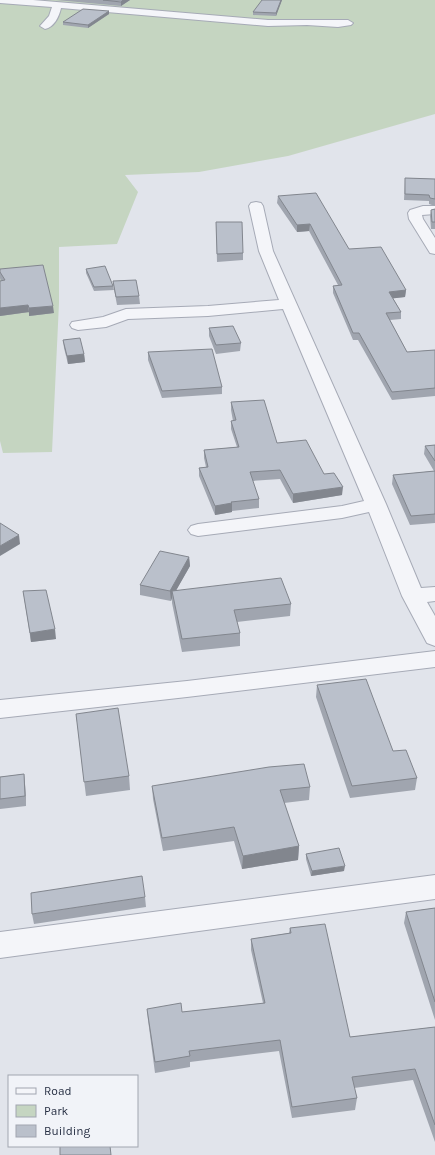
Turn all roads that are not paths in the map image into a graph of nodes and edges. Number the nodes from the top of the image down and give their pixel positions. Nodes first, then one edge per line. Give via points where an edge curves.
1 (0, 0) edge
2 (57, 5) junction
3 (348, 23) dead end
4 (45, 26) dead end
5 (256, 206) dead end
6 (435, 210) edge
7 (435, 250) edge
8 (289, 304) junction
9 (78, 325) dead end
10 (376, 504) junction
11 (198, 530) dead end
12 (435, 594) edge
13 (413, 596) junction
14 (435, 638) edge
15 (435, 659) edge
16 (0, 710) edge
17 (435, 887) edge
18 (0, 945) edge

1 - 2 street
2 - 3 street via 268,23
2 - 4 street via 54,17
5 - 8 street via 266,251
6 - 7 street via 416,213 416,219
8 - 9 street via 208,311 126,314 106,322
8 - 10 street
10 - 11 street via 342,512
10 - 13 street
12 - 13 street
13 - 14 street
15 - 16 street
17 - 18 street

